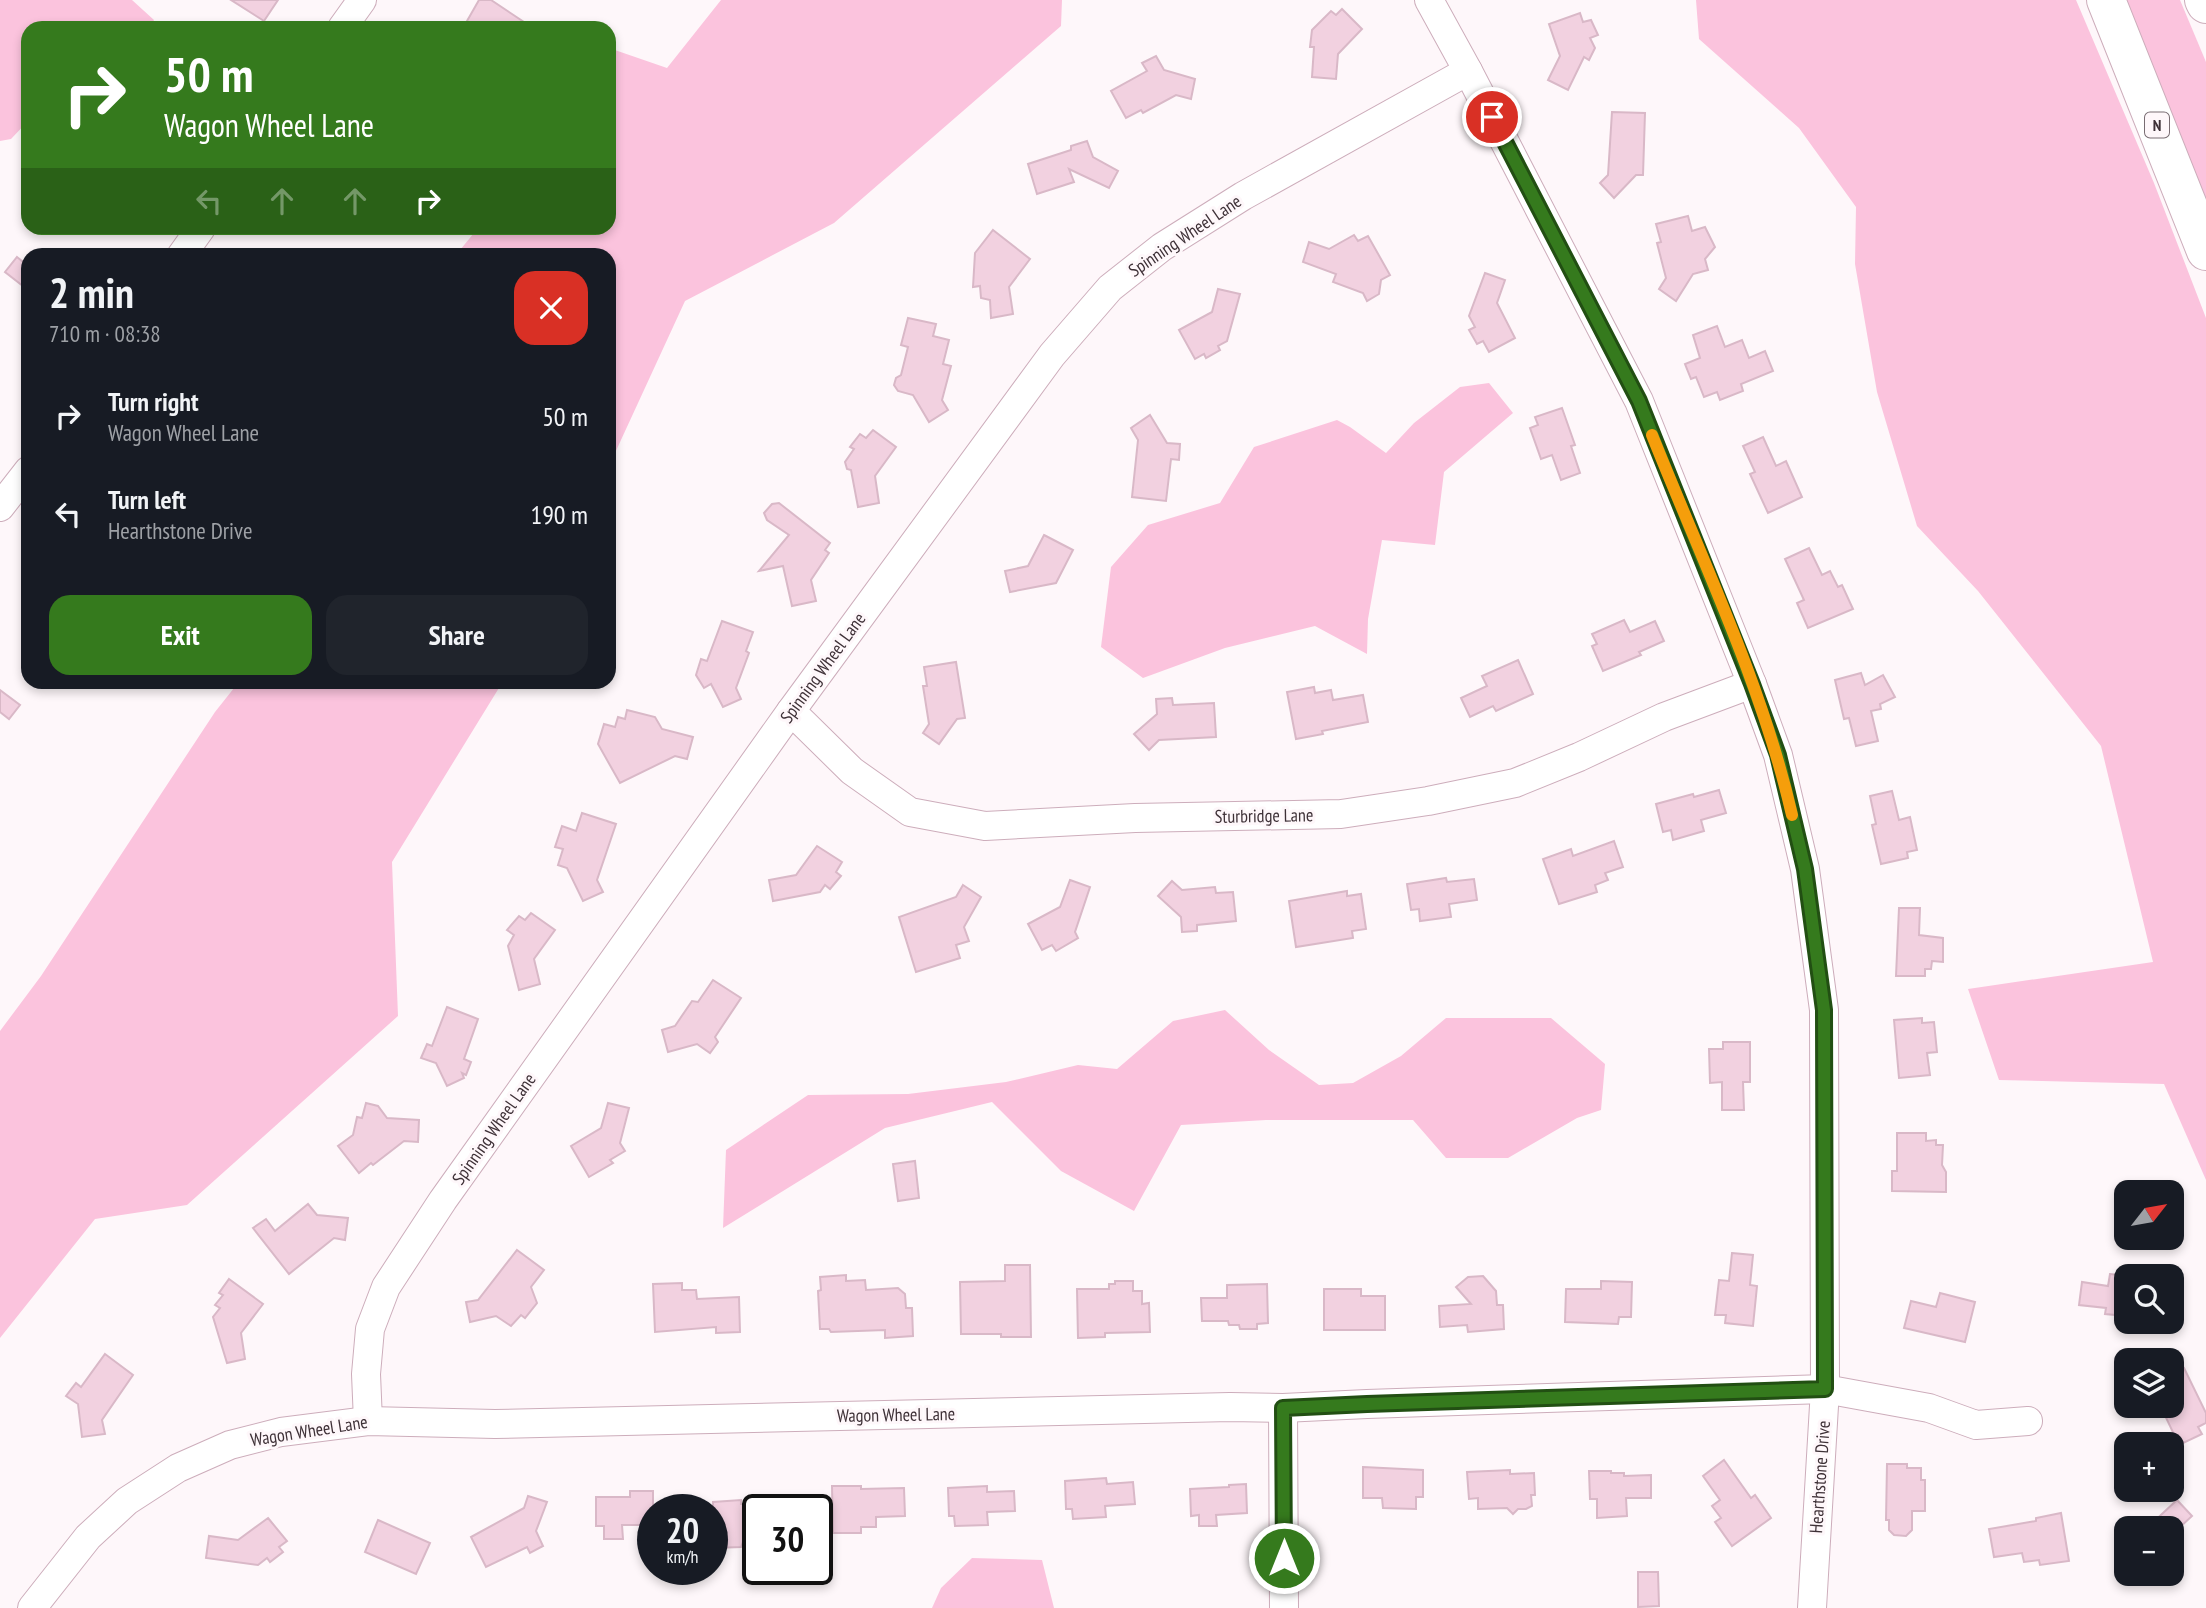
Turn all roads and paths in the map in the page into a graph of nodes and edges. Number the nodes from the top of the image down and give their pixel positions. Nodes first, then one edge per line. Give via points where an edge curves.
1 (362, 0) edge
2 (1429, 0) edge
3 (2106, 0) edge
4 (347, 21) edge
5 (1468, 71) junction
6 (2206, 251) edge
7 (21, 480) edge
8 (0, 507) edge
9 (1752, 684) junction
10 (791, 710) junction
11 (1825, 1389) junction
12 (1283, 1408) junction
13 (368, 1421) junction
14 (2028, 1421) dead end
15 (32, 1608) edge
16 (1284, 1608) edge
17 (1812, 1608) edge

1 - 4 street
2 - 5 street, Hearthstone Drive
3 - 6 highway, N
5 - 9 street, Hearthstone Drive via 1639,401
5 - 10 street, Spinning Wheel Lane via 1243,196 1162,247 1110,288 1052,355
7 - 8 street
9 - 10 street, Sturbridge Lane via 1515,783 1427,801 1341,814 985,825 910,812 852,771
9 - 11 street, Hearthstone Drive via 1778,755 1805,869 1824,1010
10 - 13 street, Spinning Wheel Lane via 386,1287 370,1329
11 - 12 street, Wagon Wheel Lane
11 - 14 street, Wagon Wheel Lane via 1928,1408 1976,1425
11 - 17 street, Hearthstone Drive
12 - 13 street, Wagon Wheel Lane via 495,1424
12 - 16 street
13 - 15 street, Wagon Wheel Lane via 281,1432 230,1445 178,1468 127,1501 88,1537

